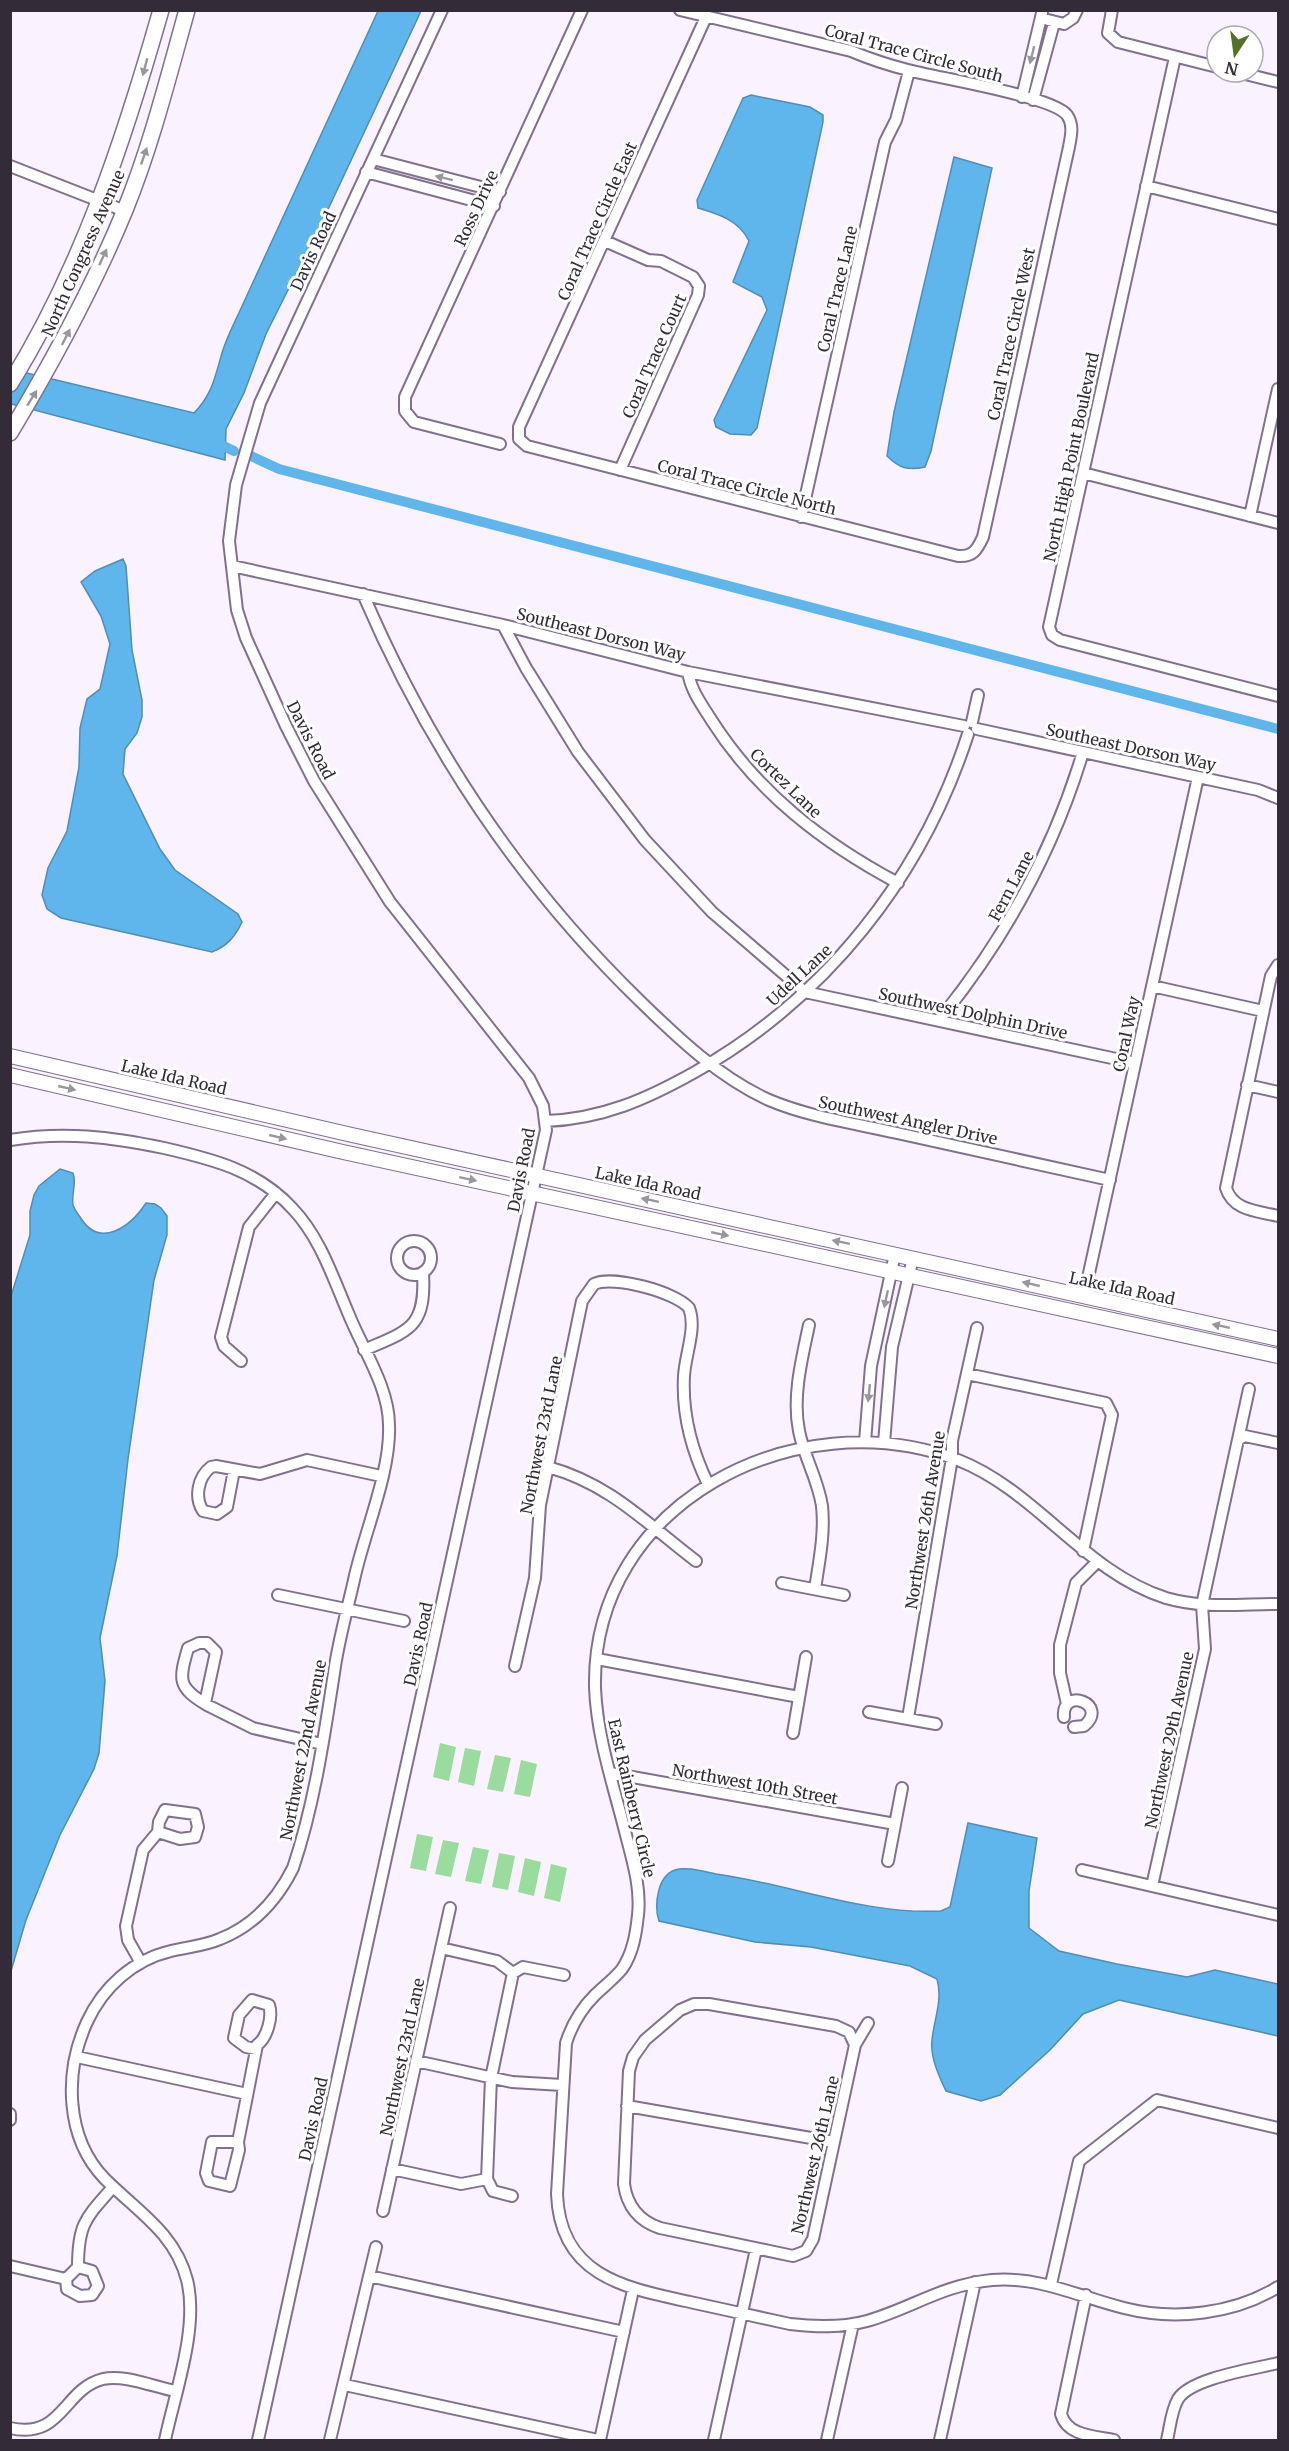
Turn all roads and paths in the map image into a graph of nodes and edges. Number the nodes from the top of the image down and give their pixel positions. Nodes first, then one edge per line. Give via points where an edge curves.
1 (161, 10) edge
2 (187, 10) edge
3 (442, 10) edge
4 (582, 10) edge
5 (680, 10) edge
6 (1077, 10) edge
7 (1112, 10) edge
8 (1042, 12) edge
9 (706, 17) junction
10 (1054, 23) junction
11 (1175, 57) junction
12 (1205, 64) edge
13 (909, 71) junction
14 (1027, 98) junction
15 (1067, 116) joint
16 (373, 159) junction
17 (10, 166) edge
18 (366, 172) junction
19 (1146, 186) junction
20 (500, 192) junction
21 (101, 201) junction
22 (494, 206) junction
23 (124, 211) junction
24 (1278, 219) edge
25 (605, 241) junction
26 (10, 384) edge
27 (1278, 389) edge
28 (12, 430) edge
29 (519, 439) joint
30 (500, 444) dead end
31 (620, 470) junction
32 (1083, 473) junction
33 (1250, 516) junction
34 (801, 517) junction
35 (1278, 523) edge
36 (970, 555) joint
37 (232, 566) junction
38 (363, 594) junction
39 (503, 625) junction
40 (688, 672) junction
41 (978, 695) dead end
42 (1278, 696) edge
43 (970, 728) junction
44 (1083, 752) junction
45 (1198, 777) junction
46 (1278, 798) edge
47 (898, 883) junction
48 (1278, 965) edge
49 (1152, 986) junction
50 (805, 992) junction
51 (1263, 1011) junction
52 (939, 1020) junction
53 (10, 1056) edge
54 (1135, 1063) junction
55 (710, 1064) junction
56 (10, 1075) edge
57 (1247, 1085) junction
58 (1278, 1092) edge
59 (265, 1115) junction
60 (546, 1121) junction
61 (232, 1126) junction
62 (10, 1140) edge
63 (537, 1175) junction
64 (1110, 1180) junction
65 (276, 1193) junction
66 (533, 1193) junction
67 (1278, 1216) edge
68 (895, 1254) junction
69 (913, 1258) junction
70 (423, 1272) dead end
71 (891, 1272) junction
72 (909, 1275) junction
73 (1084, 1296) junction
74 (809, 1325) dead end
75 (977, 1328) dead end
76 (1278, 1339) edge
77 (364, 1350) junction
78 (1278, 1356) edge
79 (241, 1361) dead end
80 (967, 1374) junction
81 (1249, 1389) dead end
82 (1239, 1439) junction
83 (866, 1442) junction
84 (884, 1443) junction
85 (1278, 1443) edge
86 (803, 1448) junction
87 (952, 1458) junction
88 (548, 1467) junction
89 (234, 1470) junction
90 (381, 1476) junction
91 (708, 1484) junction
92 (654, 1529) junction
93 (1083, 1551) junction
94 (696, 1561) dead end
95 (1098, 1561) junction
96 (782, 1583) dead end
97 (815, 1589) junction
98 (278, 1595) dead end
99 (844, 1595) dead end
100 (1278, 1604) edge
101 (1202, 1605) junction
102 (347, 1609) junction
103 (404, 1621) dead end
104 (806, 1657) dead end
105 (597, 1659) junction
106 (514, 1666) dead end
107 (800, 1697) junction
108 (205, 1703) junction
109 (1067, 1704) junction
110 (869, 1712) dead end
111 (1064, 1717) dead end
112 (908, 1718) junction
113 (936, 1724) dead end
114 (1074, 1727) dead end
115 (793, 1733) dead end
116 (322, 1744) junction
117 (610, 1773) junction
118 (902, 1788) dead end
119 (895, 1824) junction
120 (158, 1832) dead end
121 (888, 1861) dead end
122 (1082, 1870) dead end
123 (1152, 1886) junction
124 (450, 1908) dead end
125 (1278, 1915) edge
126 (441, 1948) junction
127 (141, 1963) junction
128 (513, 1973) junction
129 (564, 1975) dead end
130 (868, 2023) dead end
131 (855, 2045) junction
132 (256, 2049) junction
133 (77, 2057) junction
134 (416, 2061) junction
135 (491, 2078) junction
136 (562, 2085) junction
137 (247, 2094) junction
138 (627, 2106) junction
139 (10, 2114) edge
140 (10, 2120) edge
141 (1278, 2128) edge
142 (237, 2142) dead end
143 (834, 2142) junction
144 (392, 2169) junction
145 (487, 2179) junction
146 (113, 2187) junction
147 (512, 2196) dead end
148 (383, 2211) dead end
149 (376, 2247) dead end
150 (756, 2249) junction
151 (10, 2266) edge
152 (78, 2266) junction
153 (369, 2276) junction
154 (66, 2279) junction
155 (975, 2282) junction
156 (1051, 2284) junction
157 (1278, 2287) edge
158 (633, 2290) junction
159 (1086, 2295) junction
160 (741, 2313) junction
161 (853, 2324) junction
162 (624, 2332) junction
163 (1278, 2363) edge
164 (345, 2385) junction
165 (176, 2391) junction
166 (10, 2428) edge
167 (165, 2440) edge
168 (258, 2440) edge
169 (330, 2440) edge
170 (599, 2440) edge
171 (714, 2440) edge
172 (827, 2440) edge
173 (940, 2440) edge
174 (1114, 2440) edge
175 (1167, 2440) edge

1 -> 21 main road, North Congress Avenue via 140,88
23 -> 2 main road, North Congress Avenue via 161,105
3 - 16 street, Davis Road
4 - 20 street, Ross Drive
5 - 9 street, Coral Trace Circle South
6 - 10 street via 1069,22
7 - 11 street via 1108,26 1112,39
8 - 10 street
8 -> 14 street
9 - 13 street, Coral Trace Circle South via 851,51
9 - 25 street, Coral Trace Circle East
10 - 14 street
11 - 12 street
11 - 19 street, North High Point Boulevard
13 - 14 street, Coral Trace Circle South
13 - 34 street, Coral Trace Lane via 896,120 885,142
14 - 15 street, Coral Trace Circle South
15 - 36 street, Coral Trace Circle West via 1072,126 1069,147 983,537
16 - 18 street, Davis Road
20 -> 16 street
17 - 21 street
18 - 22 street
18 - 37 street, Davis Road via 260,403 236,485 229,541
19 - 24 street
19 - 32 street, North High Point Boulevard
20 - 22 street, Ross Drive
21 - 23 street
21 - 26 main road, North Congress Avenue via 27,358
22 - 30 street, Ross Drive via 404,404 409,417 421,424
28 -> 23 main road, North Congress Avenue via 49,370
25 - 29 street, Coral Trace Circle East via 519,427
25 - 31 street, Coral Trace Court via 677,269 693,277 699,286
27 - 33 street
29 - 31 street, Coral Trace Circle North via 527,446
31 - 34 street, Coral Trace Circle North
32 - 33 street
32 - 42 street, North High Point Boulevard via 1049,627 1052,635
33 - 35 street
34 - 36 street, Coral Trace Circle North via 958,556
37 - 38 street, Southeast Dorson Way
37 - 60 street, Davis Road via 237,610 246,638 314,781 390,902 529,1078
38 - 39 street, Southeast Dorson Way
38 - 55 street, Southwest Angler Drive via 424,722 509,853 616,978
39 - 40 street, Southeast Dorson Way
39 - 50 street via 578,752 645,840 712,912
40 - 43 street, Southeast Dorson Way
40 - 47 street, Cortez Lane via 690,685 720,733 768,790 833,846
41 - 43 street, Udell Lane
43 - 44 street, Southeast Dorson Way
43 - 47 street, Udell Lane via 946,795
44 - 45 street, Southeast Dorson Way
44 - 52 street, Fern Lane via 1062,816 1029,888 987,957
45 - 46 street, Southeast Dorson Way
45 - 49 street, Coral Way
47 - 50 street, Udell Lane via 855,941
48 - 51 street via 1271,976
49 - 51 street
49 - 54 street, Coral Way
50 - 52 street, Southwest Dolphin Drive
50 - 55 street, Udell Lane via 755,1034
51 - 57 street
52 - 54 street, Southwest Dolphin Drive
53 - 59 street, Lake Ida Road
54 - 64 street, Coral Way
55 - 60 street, Udell Lane via 615,1109 574,1120
55 - 64 street, Southwest Angler Drive via 739,1084 788,1107
56 -> 61 street, Lake Ida Road
57 - 58 street
57 - 67 street via 1226,1188 1232,1201 1245,1209
59 - 61 street via 250,1124
59 - 63 street, Lake Ida Road
60 - 63 street, Davis Road
61 -> 66 street, Lake Ida Road
62 - 65 street, Northwest 22nd Avenue via 69,1134 126,1140 219,1161 246,1172
63 - 66 street, Davis Road
68 -> 63 street, Lake Ida Road
64 - 73 street, Coral Way
65 - 77 street, Northwest 22nd Avenue via 310,1231
65 - 79 street via 249,1227 221,1337 224,1346
66 -> 71 street, Lake Ida Road
66 - 168 street, Davis Road
68 - 69 street, Lake Ida Road
68 - 71 street
69 - 72 street
73 -> 69 street, Lake Ida Road
70 - 77 street via 424,1289 416,1323
71 - 72 street, Lake Ida Road
71 -> 83 street via 872,1366
72 - 78 street, Lake Ida Road
72 - 84 street via 892,1347
76 -> 73 street, Lake Ida Road
74 - 86 street via 798,1402
75 - 80 street, Northwest 26th Avenue
77 - 90 street, Northwest 22nd Avenue via 388,1411 389,1440
80 - 87 street, Northwest 26th Avenue
80 - 93 street via 1106,1403 1111,1408
81 - 82 street, Northwest 29th Avenue
82 - 85 street via 1245,1436
82 - 101 street, Northwest 29th Avenue
83 - 84 street, East Rainberry Circle
83 - 86 street, East Rainberry Circle
84 - 87 street, East Rainberry Circle
86 - 91 street, East Rainberry Circle via 755,1461
86 - 97 street via 818,1485 823,1521
87 - 93 street, East Rainberry Circle via 994,1477
87 - 112 street, Northwest 26th Avenue
88 - 91 street, Northwest 23rd Lane via 582,1301 594,1284 614,1280 674,1297 684,1302 692,1315 685,1404 695,1453
88 - 92 street via 603,1489
88 - 106 street, Northwest 23rd Lane via 540,1505 535,1578
89 - 89 street via 216,1466 206,1471 198,1493 203,1510 217,1514 227,1507
89 - 90 street via 267,1473 307,1460
90 - 102 street, Northwest 22nd Avenue
91 - 92 street, East Rainberry Circle
92 - 94 street
92 - 105 street, East Rainberry Circle via 618,1584 608,1608
93 - 95 street, East Rainberry Circle
95 - 101 street, East Rainberry Circle via 1146,1591
95 - 109 street via 1076,1583 1060,1645 1060,1672
96 - 97 street
97 - 99 street
98 - 102 street
100 - 101 street, East Rainberry Circle
101 - 123 street, Northwest 29th Avenue via 1205,1649
102 - 103 street
102 - 116 street, Northwest 22nd Avenue
104 - 107 street
105 - 107 street
105 - 117 street, East Rainberry Circle via 596,1711
107 - 115 street
108 - 108 street via 190,1694 181,1682 188,1648 199,1643 207,1643 216,1652
108 - 116 street via 253,1728
109 - 111 street
109 - 114 street via 1079,1700 1091,1711 1088,1723
110 - 112 street
112 - 113 street
116 - 127 street, Northwest 22nd Avenue via 298,1852 275,1898 236,1932
117 - 119 street, Northwest 10th Street
117 - 136 street, East Rainberry Circle via 636,1875 637,1928 622,1968 587,2003 571,2028 563,2058
118 - 119 street
119 - 121 street
120 - 127 street via 142,1850 126,1926 128,1940
122 - 123 street
123 - 125 street
124 - 126 street, Northwest 23rd Lane
126 - 128 street via 497,1961
126 - 134 street, Northwest 23rd Lane
127 - 133 street, Northwest 22nd Avenue via 114,1983 98,2002 86,2025
128 - 129 street via 523,1967
128 - 135 street
130 - 131 street, Northwest 26th Lane
131 - 138 street via 849,2032 836,2026 694,2004 680,2010 636,2051 629,2071
131 - 143 street, Northwest 26th Lane
132 - 132 street via 263,2040 271,2012 269,2005 252,2000 239,2015 234,2038
132 - 137 street
133 - 137 street
133 - 146 street, Northwest 22nd Avenue via 72,2085 76,2126 93,2164
134 - 135 street
134 - 144 street, Northwest 23rd Lane
135 - 136 street
135 - 145 street
136 - 158 street, East Rainberry Circle via 557,2194 564,2230 574,2250 594,2271
137 - 142 street
138 - 143 street
138 - 150 street, Northwest 26th Lane via 625,2192 630,2206 647,2222
139 - 140 street
141 - 156 street via 1157,2100 1078,2161
143 - 150 street, Northwest 26th Lane via 810,2245 793,2256
144 - 145 street via 461,2184
144 - 148 street, Northwest 23rd Lane
145 - 147 street via 493,2191
146 - 152 street via 84,2222 78,2239
146 - 165 street, Northwest 22nd Avenue via 165,2236 187,2280 189,2330
149 - 153 street
150 - 160 street
151 - 154 street
152 - 154 street
152 - 154 street via 92,2271 97,2279 98,2286 92,2295 80,2296 67,2289
153 - 162 street
153 - 164 street
155 - 156 street, East Rainberry Circle
155 - 161 street, East Rainberry Circle via 928,2295
155 - 173 street
156 - 159 street, East Rainberry Circle
157 - 159 street, East Rainberry Circle via 1230,2307 1189,2314 1140,2312
158 - 160 street, East Rainberry Circle
158 - 162 street
159 - 174 street via 1060,2414 1072,2431
160 - 161 street, East Rainberry Circle via 812,2326
160 - 171 street
161 - 172 street
162 - 170 street
163 - 175 street via 1185,2391 1176,2403
164 - 169 street
164 - 170 street
165 - 166 street via 106,2379 87,2387 45,2426 31,2431
165 - 167 street, Northwest 22nd Avenue

